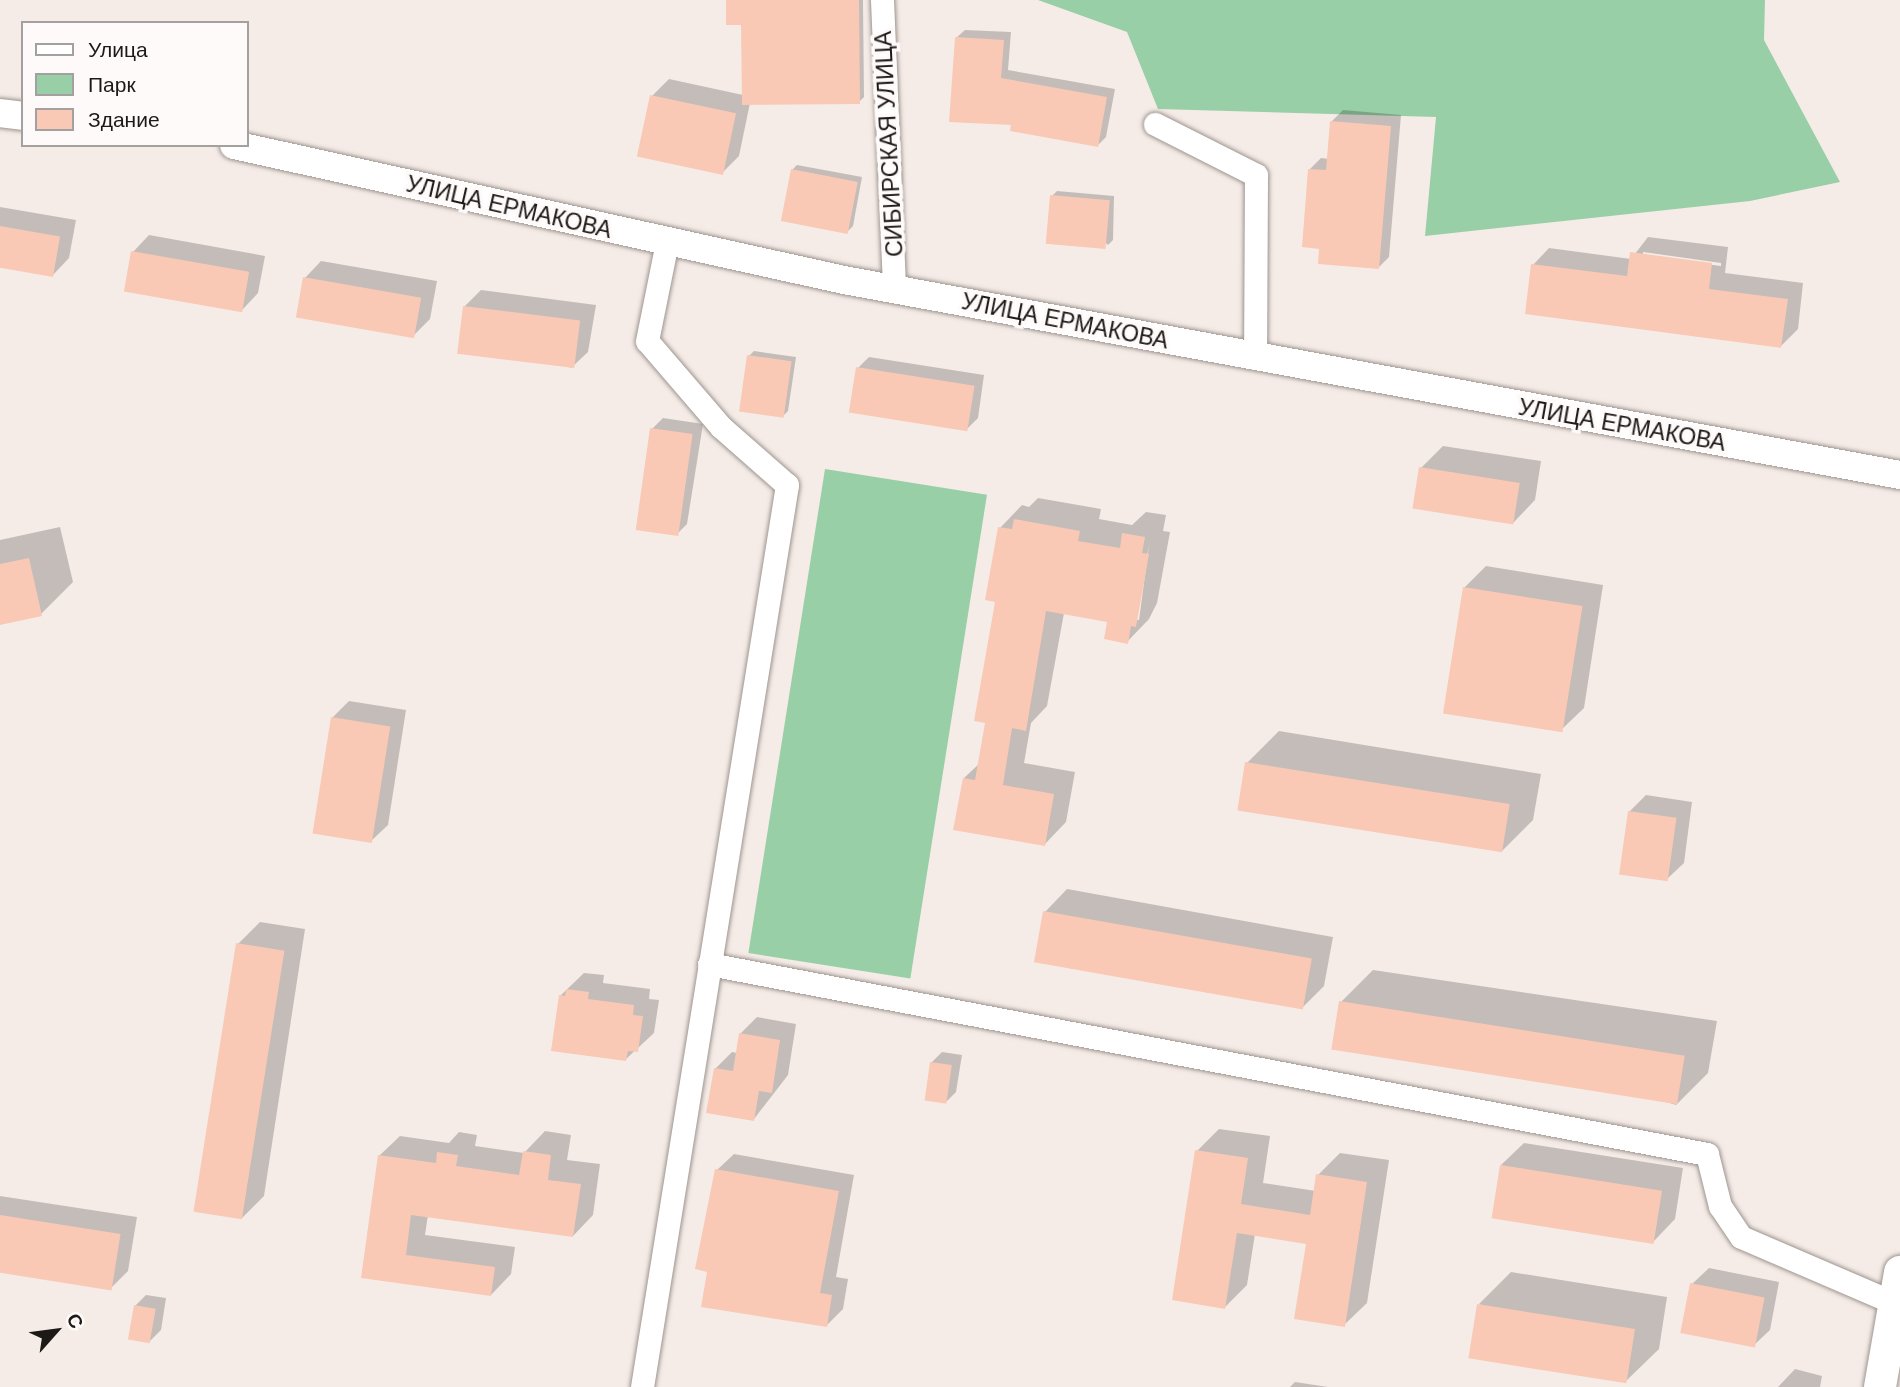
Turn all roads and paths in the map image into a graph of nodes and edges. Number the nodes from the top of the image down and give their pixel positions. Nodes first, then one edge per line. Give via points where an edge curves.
1 (882, 0) edge
2 (0, 113) edge
3 (21, 116) edge
4 (1155, 124) dead end
5 (243, 147) edge
6 (667, 242) junction
7 (894, 287) junction
8 (1255, 358) junction
9 (1900, 475) edge
10 (709, 964) junction
11 (1897, 1287) edge
12 (642, 1387) edge
13 (1880, 1387) edge

1 - 7 street, СИБИРСКАЯ УЛИЦА
2 - 3 street
4 - 8 street via 1256,175
5 - 6 street, УЛИЦА ЕРМАКОВА
6 - 7 street, УЛИЦА ЕРМАКОВА
6 - 10 street via 647,341 722,427 787,485
7 - 8 street, УЛИЦА ЕРМАКОВА
8 - 9 street, УЛИЦА ЕРМАКОВА
10 - 11 street via 1707,1154 1720,1206 1741,1237
10 - 12 street
11 - 13 main road

